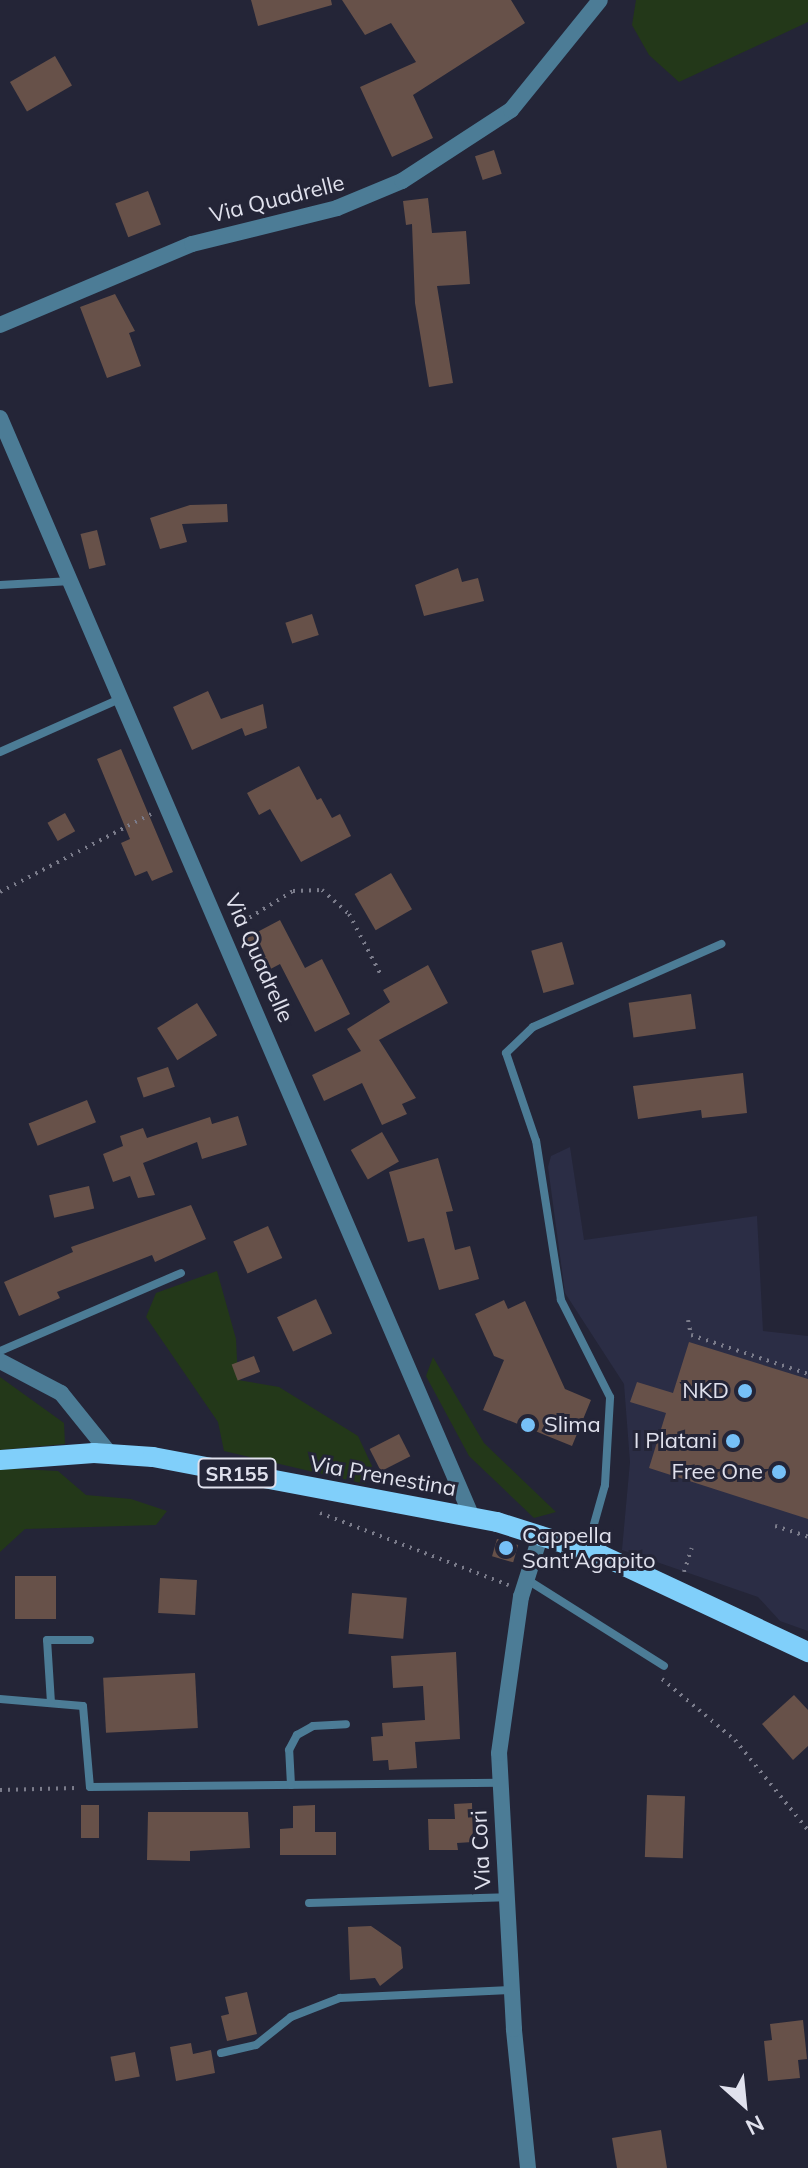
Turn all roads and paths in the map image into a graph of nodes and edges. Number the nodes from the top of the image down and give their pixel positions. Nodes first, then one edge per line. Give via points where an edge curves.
1 (600, 0) edge
2 (0, 325) edge
3 (0, 418) edge
4 (72, 581) junction
5 (0, 585) edge
6 (123, 698) junction
7 (0, 752) edge
8 (169, 807) junction
9 (0, 892) edge
10 (224, 933) junction
11 (721, 944) dead end
12 (381, 975) dead end
13 (181, 1273) dead end
14 (688, 1320) dead end
15 (0, 1351) edge
16 (0, 1361) edge
17 (808, 1374) edge
18 (110, 1454) junction
19 (0, 1460) edge
20 (320, 1513) dead end
21 (472, 1517) junction
22 (775, 1526) dead end
23 (541, 1534) junction
24 (808, 1537) edge
25 (692, 1548) dead end
26 (587, 1549) junction
27 (684, 1571) dead end
28 (524, 1585) junction
29 (90, 1640) dead end
30 (808, 1652) edge
31 (664, 1666) dead end
32 (654, 1672) dead end
33 (0, 1699) edge
34 (51, 1703) junction
35 (346, 1724) dead end
36 (499, 1783) junction
37 (291, 1785) junction
38 (90, 1787) junction
39 (0, 1790) edge
40 (808, 1830) edge
41 (506, 1897) junction
42 (309, 1903) dead end
43 (512, 1990) junction
44 (221, 2053) dead end
45 (528, 2168) edge

1 - 2 street, Via Quadrelle via 511,110 402,181 337,208 192,244
3 - 4 street, Via Quadrelle
4 - 5 lane
4 - 6 street, Via Quadrelle
6 - 7 lane
6 - 8 street, Via Quadrelle
8 - 9 path via 89,842
8 - 10 street, Via Quadrelle
10 - 12 path via 293,891 322,890 349,914
10 - 21 street, Via Quadrelle
11 - 26 lane via 543,1022 509,1047 507,1060 538,1153 551,1258 570,1322 610,1397 605,1485
13 - 15 lane
14 - 17 path via 691,1335
16 - 18 street via 61,1393
18 - 19 main road, Via Prenestina / SR155
18 - 21 main road, Via Prenestina / SR155 via 161,1458
20 - 28 path
21 - 23 main road, SR155
22 - 24 path
23 - 26 main road, SR155
23 - 28 street, Via Cori
25 - 27 path
26 - 30 main road, SR155
28 - 31 lane
28 - 36 street, Via Cori via 502,1705
29 - 34 lane via 47,1640
32 - 40 path via 735,1740
33 - 34 lane
34 - 38 lane via 83,1706
35 - 37 lane via 313,1726 297,1735 289,1750
36 - 37 lane
36 - 41 street, Via Cori
37 - 38 lane
38 - 39 path
41 - 42 lane
41 - 43 street, Via Cori
43 - 44 lane via 340,1998 291,2017 256,2045
43 - 45 street, Via Cori

